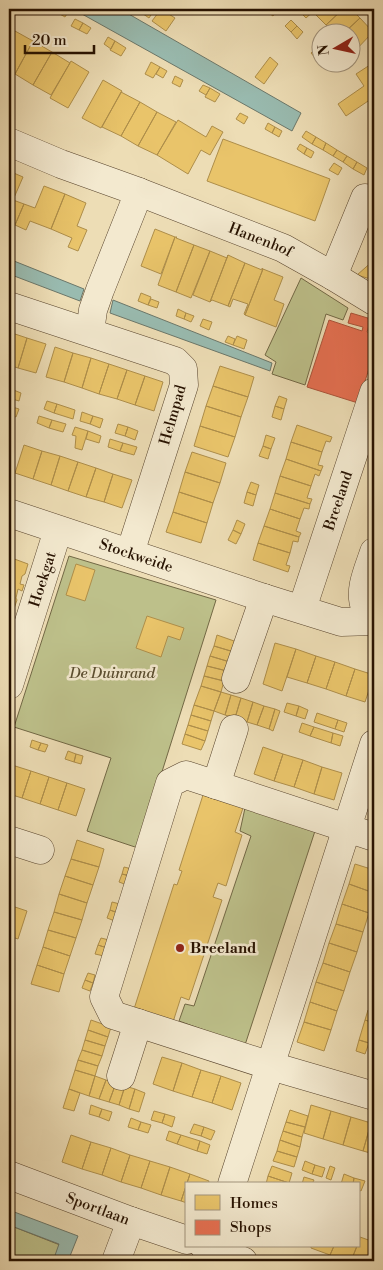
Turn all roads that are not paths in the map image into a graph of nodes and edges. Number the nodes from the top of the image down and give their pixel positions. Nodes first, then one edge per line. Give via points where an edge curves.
1 (9, 142) edge
2 (139, 192) junction
3 (365, 198) dead end
4 (333, 276) junction
5 (374, 301) edge
6 (9, 306) edge
7 (90, 332) junction
8 (374, 392) edge
9 (9, 513) edge
10 (58, 530) junction
11 (374, 552) edge
12 (130, 553) junction
13 (264, 598) junction
14 (302, 609) junction
15 (374, 620) edge
16 (236, 680) dead end
17 (9, 686) edge
18 (234, 729) dead end
19 (374, 744) edge
20 (216, 785) junction
21 (347, 829) junction
22 (374, 838) edge
23 (9, 840) edge
24 (40, 850) dead end
25 (138, 1023) junction
26 (271, 1066) junction
27 (121, 1076) dead end
28 (374, 1096) edge
29 (9, 1174) edge
30 (233, 1182) edge
31 (131, 1221) junction
32 (185, 1239) edge
33 (210, 1248) edge
34 (116, 1261) edge
35 (243, 1261) edge

1 - 2 street, Hanenhof
2 - 4 street, Hanenhof via 284,248
2 - 7 street via 93,310
3 - 4 street
4 - 5 street, Hanenhof
6 - 7 street, Helmpad
7 - 12 street, Helmpad via 175,361 184,369 184,385
8 - 14 street, Breeland
9 - 10 street, Stockweide
10 - 12 street, Stockweide
10 - 17 street, Hoekgat
11 - 15 street via 363,587 365,608
12 - 13 street, Stockweide
13 - 14 street
13 - 16 street
14 - 15 street via 341,622
18 - 20 street
19 - 21 street
20 - 21 street
20 - 25 street via 186,774 170,783 104,997 113,1015
21 - 22 street
21 - 26 street
23 - 24 street
25 - 26 street
25 - 27 street
26 - 28 street
26 - 30 street
29 - 31 street, Sportlaan
31 - 32 street, Sportlaan
31 - 34 street
33 - 35 street, Sportlaan

